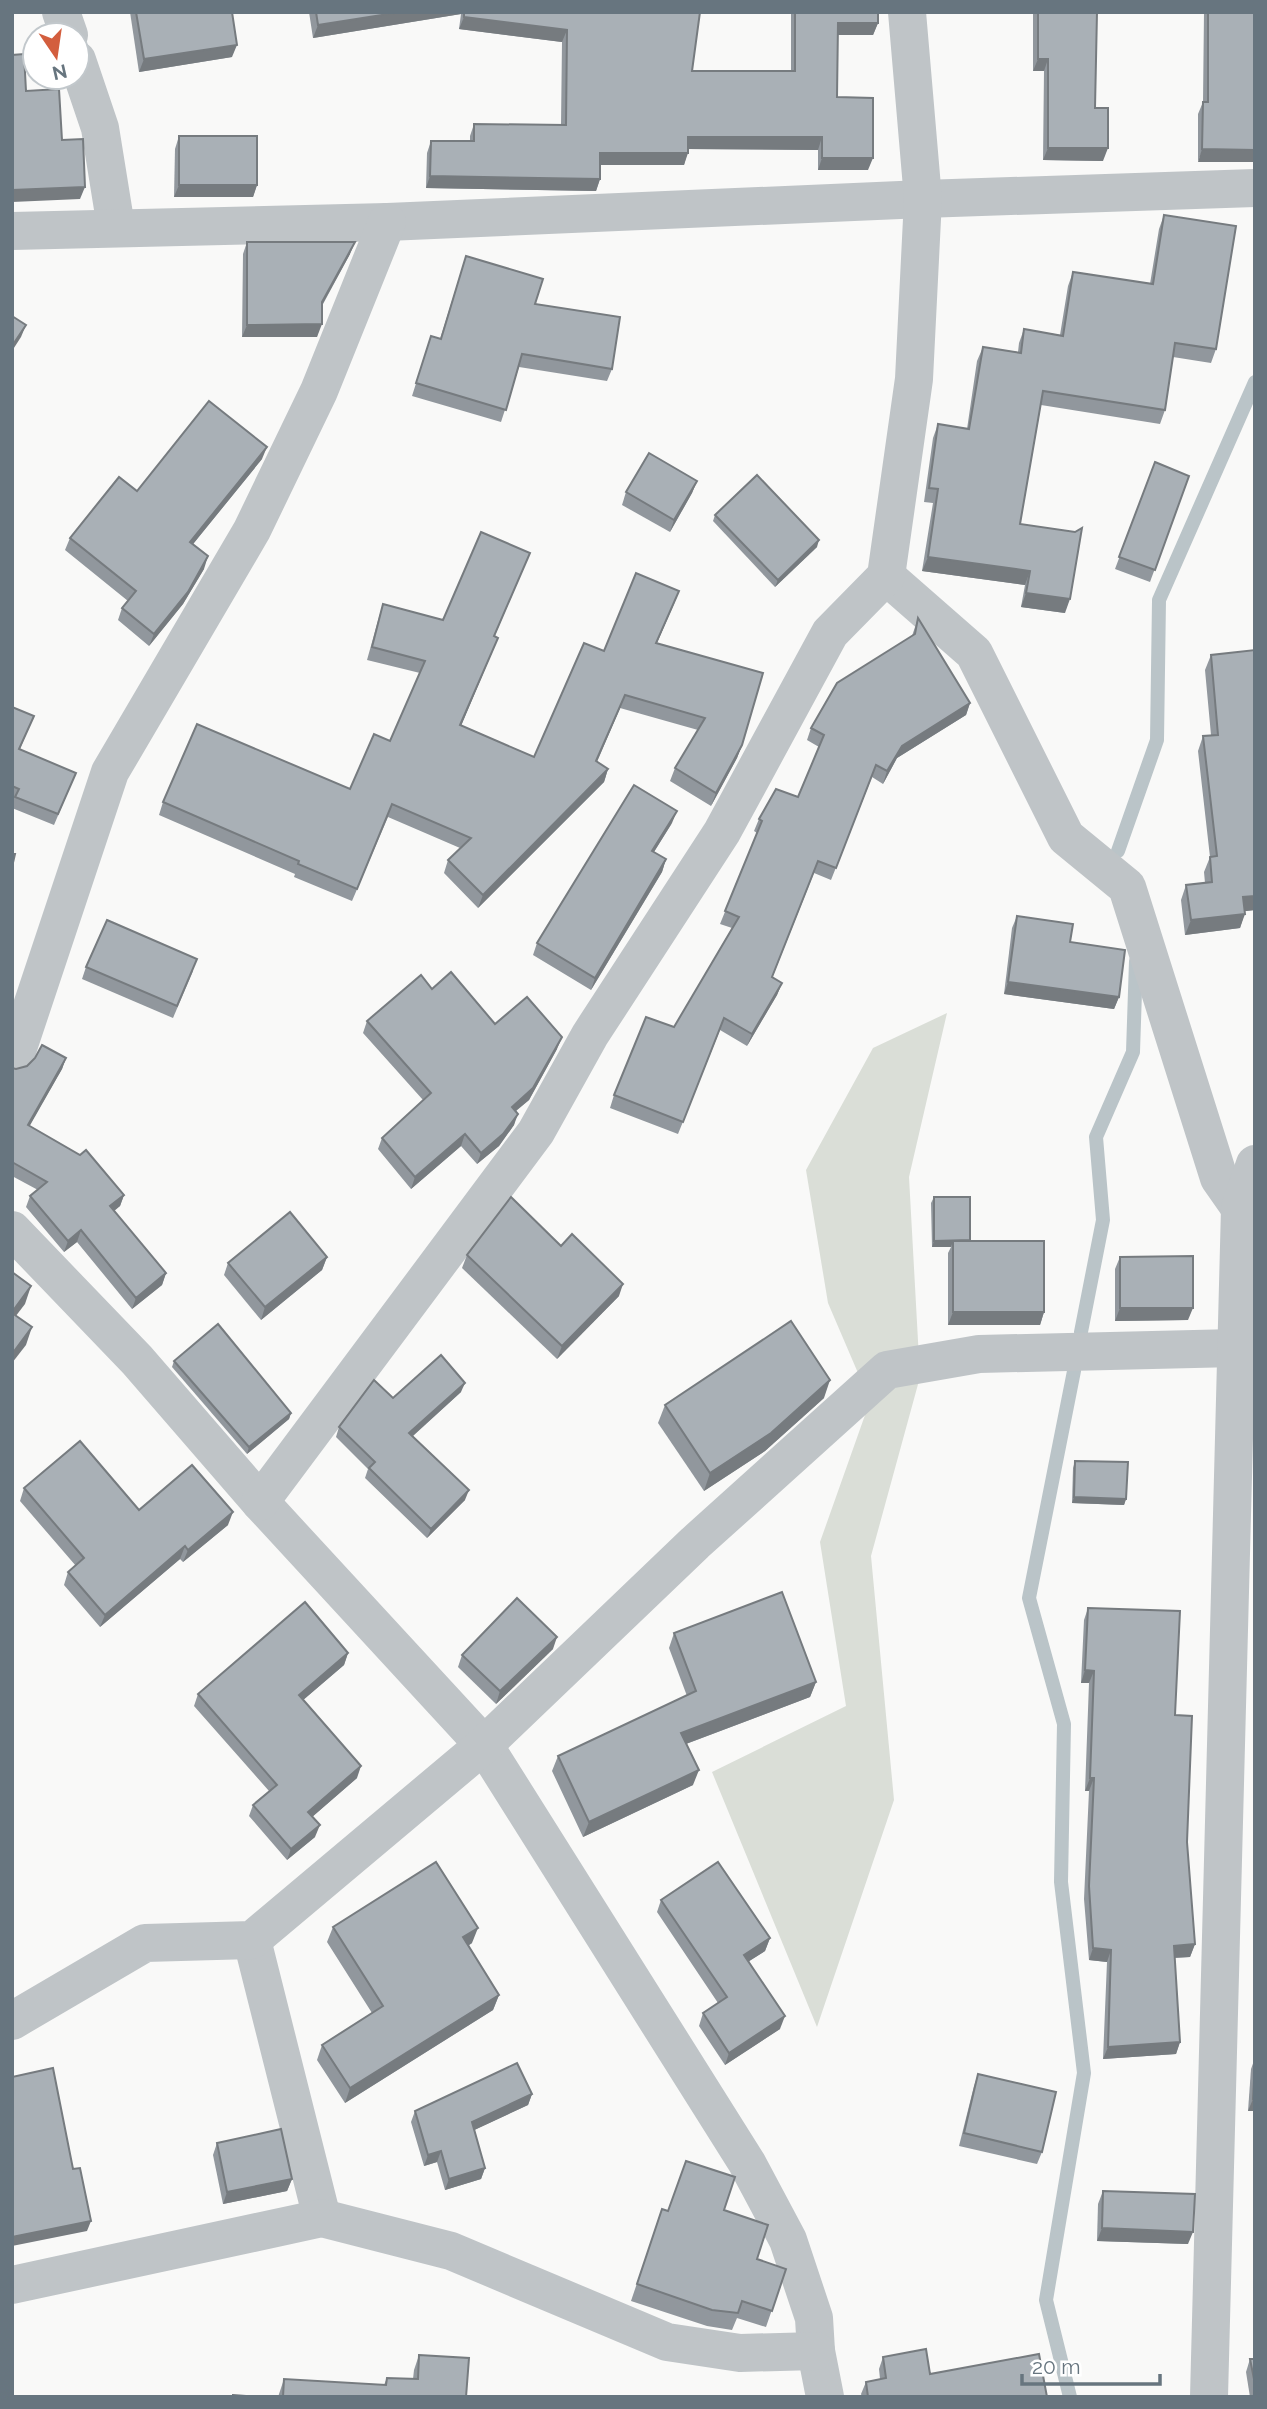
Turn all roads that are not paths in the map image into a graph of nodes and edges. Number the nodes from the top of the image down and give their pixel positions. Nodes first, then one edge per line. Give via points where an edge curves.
1 (907, 12) edge
2 (87, 91) edge
3 (1255, 188) edge
4 (923, 199) junction
5 (387, 222) junction
6 (116, 227) junction
7 (12, 230) edge
8 (886, 576) junction
9 (12, 1058) edge
10 (1255, 1164) edge
11 (1247, 1205) edge
12 (12, 1230) edge
13 (1236, 1348) junction
14 (260, 1502) junction
15 (484, 1745) junction
16 (251, 1940) junction
17 (12, 2021) edge
18 (322, 2218) junction
19 (12, 2285) edge
20 (816, 2351) junction
21 (825, 2397) edge
22 (1209, 2397) edge

1 - 4 street
2 - 6 street via 100,128
3 - 4 street
4 - 5 street
4 - 8 street via 914,379
5 - 6 street
5 - 9 street via 319,391 252,530 110,772
6 - 7 street
8 - 11 street via 974,653 1066,837 1127,887 1219,1178
8 - 14 street via 830,633 722,832 590,1035 536,1132
10 - 11 street
11 - 13 street
12 - 14 street via 137,1360
13 - 15 street via 979,1354 887,1370 695,1543
13 - 22 street
14 - 15 street
15 - 16 street
15 - 20 street via 747,2163 788,2240 814,2318
16 - 17 street via 145,1943
16 - 18 street
18 - 19 street
18 - 20 street via 451,2251 667,2342 740,2353
20 - 21 street

